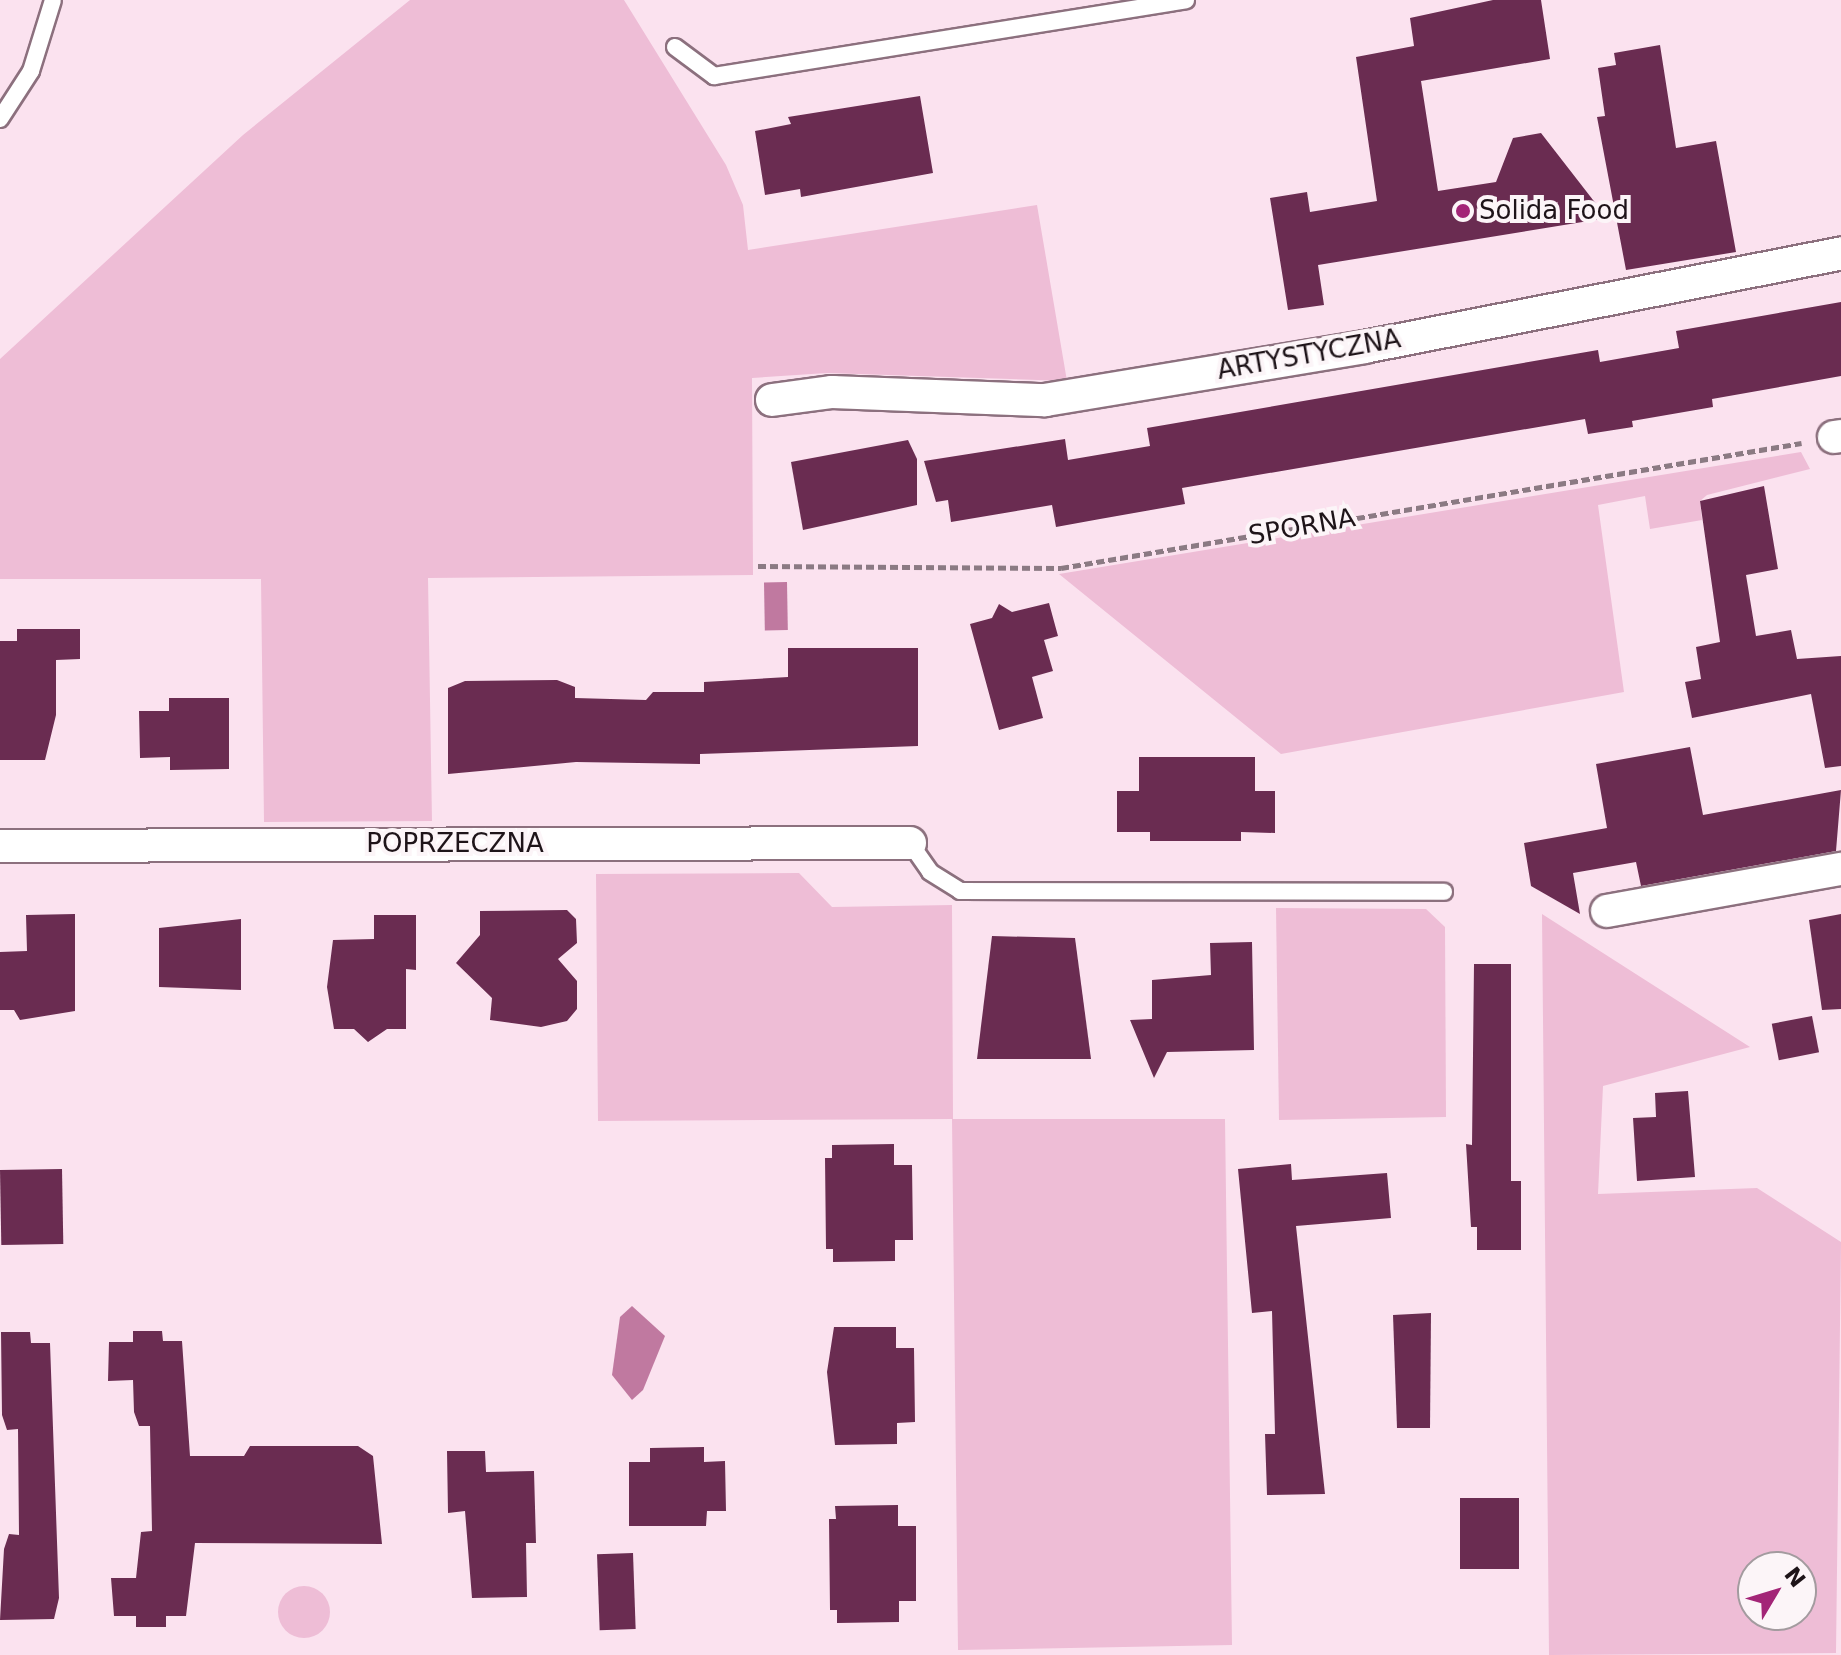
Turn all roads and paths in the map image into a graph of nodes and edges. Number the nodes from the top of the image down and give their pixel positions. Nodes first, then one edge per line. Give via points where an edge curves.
1 (53, 0) edge
2 (1186, 0) edge
3 (675, 47) dead end
4 (0, 119) edge
5 (1841, 253) edge
6 (772, 400) dead end
7 (1838, 437) edge
8 (758, 566) dead end
9 (910, 843) joint
10 (0, 846) edge
11 (1841, 869) edge
12 (1444, 892) dead end
13 (1607, 911) dead end

1 - 4 lane via 31,71
2 - 3 lane via 714,76
5 - 6 street, ARTYSTYCZNA via 1364,347 1045,400 832,392
7 - 8 path, SPORNA via 1061,568
9 - 10 street, POPRZECZNA
9 - 12 lane via 930,872 960,891
11 - 13 street

